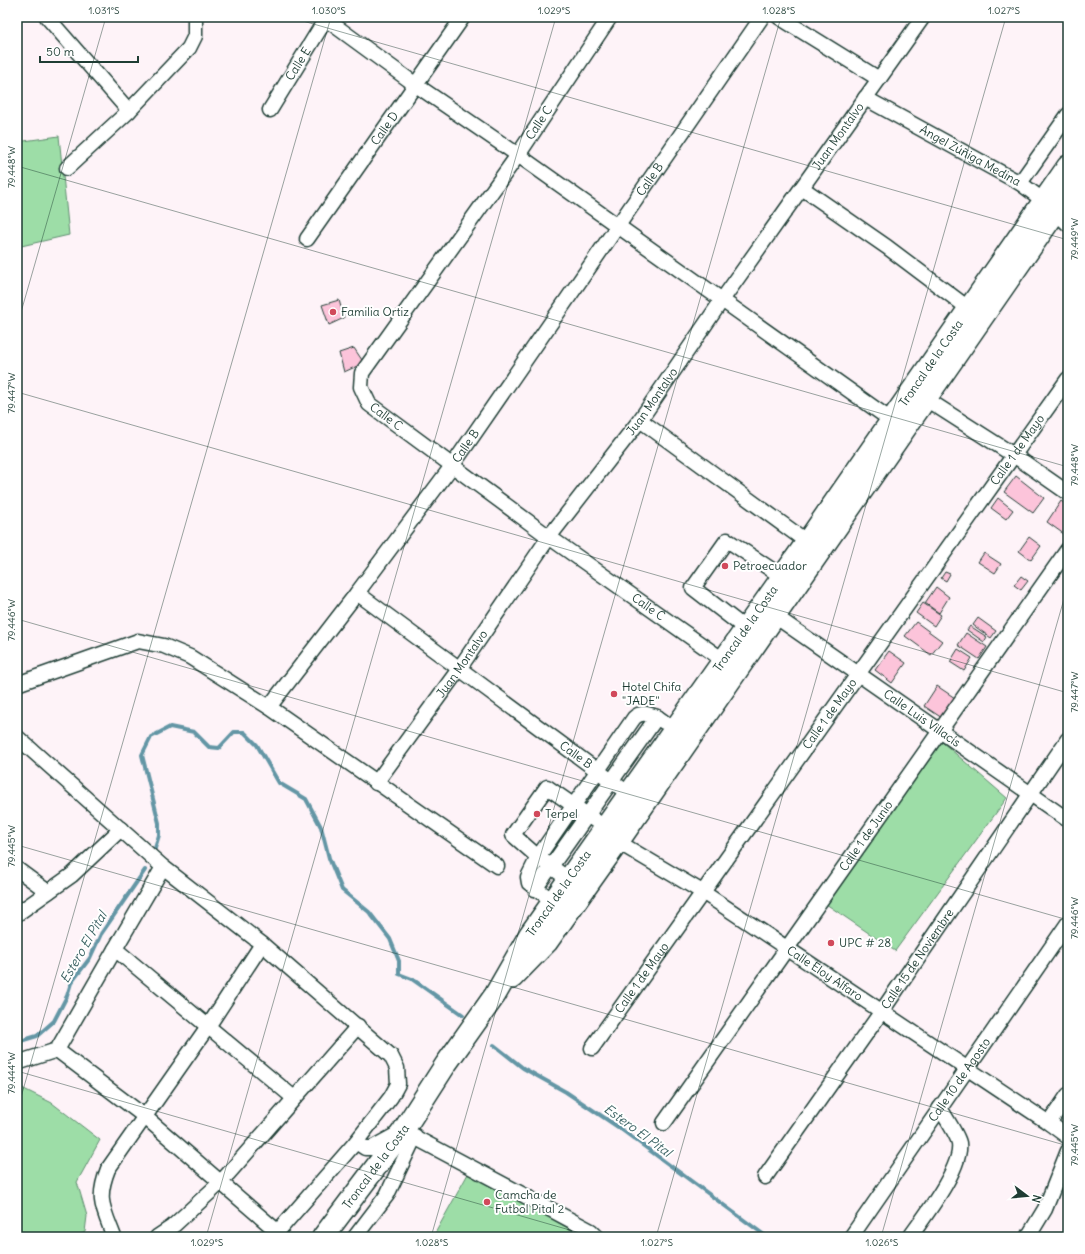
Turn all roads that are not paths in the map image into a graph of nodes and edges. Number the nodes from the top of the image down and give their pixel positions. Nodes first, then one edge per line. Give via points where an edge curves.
1 (47, 17) edge
2 (463, 17) edge
3 (610, 17) edge
4 (762, 17) edge
5 (779, 17) edge
6 (923, 17) edge
7 (195, 18) edge
8 (325, 18) edge
9 (879, 79) junction
10 (416, 85) junction
11 (865, 98) junction
12 (270, 110) dead end
13 (129, 111) junction
14 (1068, 115) edge
15 (518, 155) junction
16 (1068, 166) edge
17 (67, 168) dead end
18 (1020, 183) junction
19 (802, 188) junction
20 (1068, 194) edge
21 (1056, 212) edge
22 (617, 227) junction
23 (307, 239) dead end
24 (722, 300) junction
25 (968, 308) junction
26 (1068, 379) edge
27 (926, 399) junction
28 (640, 420) junction
29 (891, 420) junction
30 (1015, 456) junction
31 (452, 466) junction
32 (1068, 493) edge
33 (549, 537) junction
34 (813, 546) junction
35 (1068, 549) edge
36 (788, 581) junction
37 (357, 593) junction
38 (776, 616) junction
39 (746, 629) junction
40 (724, 660) junction
41 (458, 669) junction
42 (858, 672) junction
43 (17, 684) edge
44 (269, 707) junction
45 (657, 718) junction
46 (674, 729) junction
47 (941, 731) junction
48 (17, 737) edge
49 (1068, 738) edge
50 (597, 771) junction
51 (611, 781) junction
52 (376, 783) junction
53 (630, 794) junction
54 (1031, 794) junction
55 (573, 805) junction
56 (588, 815) junction
57 (1068, 820) edge
58 (121, 829) junction
59 (612, 835) junction
60 (538, 857) junction
61 (497, 866) dead end
62 (550, 866) junction
63 (163, 867) junction
64 (17, 869) edge
65 (568, 879) junction
66 (534, 889) junction
67 (48, 892) junction
68 (704, 893) junction
69 (553, 901) junction
70 (17, 914) edge
71 (1068, 923) edge
72 (262, 944) junction
73 (115, 949) junction
74 (788, 949) junction
75 (495, 995) junction
76 (882, 1011) junction
77 (209, 1025) junction
78 (358, 1026) junction
79 (592, 1048) dead end
80 (57, 1050) junction
81 (17, 1063) edge
82 (967, 1068) junction
83 (1068, 1095) edge
84 (294, 1098) junction
85 (940, 1108) junction
86 (144, 1116) junction
87 (664, 1123) dead end
88 (1049, 1123) junction
89 (409, 1134) junction
90 (1068, 1137) edge
91 (356, 1142) junction
92 (1068, 1151) edge
93 (765, 1177) dead end
94 (220, 1183) junction
95 (276, 1235) edge
96 (114, 1237) edge
97 (157, 1237) edge
98 (323, 1237) edge
99 (355, 1237) edge
100 (597, 1237) edge
101 (851, 1237) edge
102 (910, 1237) edge
103 (1028, 1237) edge

1 - 13 street
2 - 10 street, Calle D
3 - 15 street, Calle C
4 - 22 street, Calle B
5 - 9 street
6 - 9 street, Juan Montalvo
7 - 13 street via 194,36 189,48
8 - 10 street
8 - 12 street, Calle E
9 - 11 street, Juan Montalvo
10 - 15 street
10 - 23 street, Calle D
11 - 18 street, Ángel Zúñiga Medina
11 - 19 street, Juan Montalvo
13 - 17 street
14 - 18 street
15 - 22 street
15 - 31 street, Calle C via 361,377 362,392 369,404
16 - 21 highway, Troncal de la Costa
18 - 21 street, Ángel Zúñiga Medina
19 - 24 street, Juan Montalvo
19 - 25 street
20 - 21 highway, Troncal de la Costa
21 - 25 highway, Troncal de la Costa
21 - 27 highway, Troncal de la Costa
22 - 24 street
22 - 31 street, Calle B
24 - 28 street, Juan Montalvo
24 - 29 street
25 - 29 highway, Troncal de la Costa
26 - 30 street, Calle 1 de Mayo
27 - 30 street
27 - 34 highway, Troncal de la Costa
28 - 33 street, Juan Montalvo
28 - 34 street
29 - 34 highway, Troncal de la Costa
30 - 32 street
30 - 42 street, Calle 1 de Mayo
31 - 33 street, Calle C
31 - 37 street, Calle B
33 - 40 street, Calle C
33 - 41 street, Juan Montalvo
34 - 36 highway, Troncal de la Costa
35 - 47 street, Calle 1 de Junio
36 - 38 highway, Troncal de la Costa
36 - 39 highway, Troncal de la Costa
36 - 39 street via 727,540 693,588
37 - 41 street, Calle B
37 - 44 street
38 - 42 street, Calle Luis Villacís
38 - 59 highway, Troncal de la Costa
39 - 40 highway, Troncal de la Costa
40 - 46 highway, Troncal de la Costa
41 - 50 street, Calle B
41 - 52 street, Juan Montalvo
42 - 47 street, Calle Luis Villacís
42 - 68 street, Calle 1 de Mayo
43 - 44 street via 138,642 151,642 190,657
44 - 52 street
45 - 46 street
45 - 50 street via 646,713 637,716
45 - 51 street
46 - 53 highway, Troncal de la Costa
47 - 54 street, Calle Luis Villacís
47 - 74 street, Calle 1 de Junio
48 - 58 street
49 - 54 street, Calle 15 de Noviembre
50 - 51 street, Calle B
50 - 55 street
51 - 53 street, Calle B
51 - 56 street
52 - 61 street
53 - 59 highway, Troncal de la Costa
54 - 57 street, Calle Luis Villacís
54 - 76 street, Calle 15 de Noviembre
55 - 56 street, Calle Eloy Alfaro
55 - 60 street
55 - 60 street, Calle Eloy Alfaro via 547,787 514,835
56 - 59 street, Calle Eloy Alfaro
56 - 62 street
58 - 63 street
58 - 67 street via 72,875
59 - 65 highway, Troncal de la Costa
59 - 68 street, Calle Eloy Alfaro
59 - 75 highway, Troncal de la Costa via 547,942
60 - 62 street
60 - 66 street via 528,877 528,883
62 - 65 street
62 - 66 street
63 - 72 street
63 - 73 street
64 - 67 street
65 - 69 highway, Troncal de la Costa
66 - 69 street
67 - 70 street
68 - 74 street, Calle Eloy Alfaro
68 - 79 street, Calle 1 de Mayo
69 - 75 highway, Troncal de la Costa via 522,946
71 - 82 street, Calle 10 de Agosto
72 - 77 street
72 - 78 street
73 - 77 street
73 - 80 street
74 - 76 street, Calle Eloy Alfaro
74 - 87 street, Calle 1 de Junio
75 - 89 highway, Troncal de la Costa via 446,1064
76 - 82 street, Calle Eloy Alfaro
76 - 93 street, Calle 15 de Noviembre
77 - 84 street
77 - 86 street
78 - 84 street
78 - 91 street via 391,1056 397,1068 398,1084
80 - 81 street
80 - 86 street
82 - 85 street, Calle 10 de Agosto
82 - 88 street, Calle Eloy Alfaro
83 - 88 street
84 - 94 street
85 - 101 street, Calle 10 de Agosto
85 - 102 street via 958,1143 957,1159 950,1178
86 - 94 street
86 - 96 street via 108,1169 103,1182 100,1195
88 - 90 street, Calle Eloy Alfaro
89 - 91 street via 372,1148 365,1148
89 - 98 highway, Troncal de la Costa
89 - 99 street via 387,1195
89 - 100 street via 591,1231
91 - 95 street
92 - 103 street via 1045,1208
94 - 95 street
94 - 97 street via 172,1227

